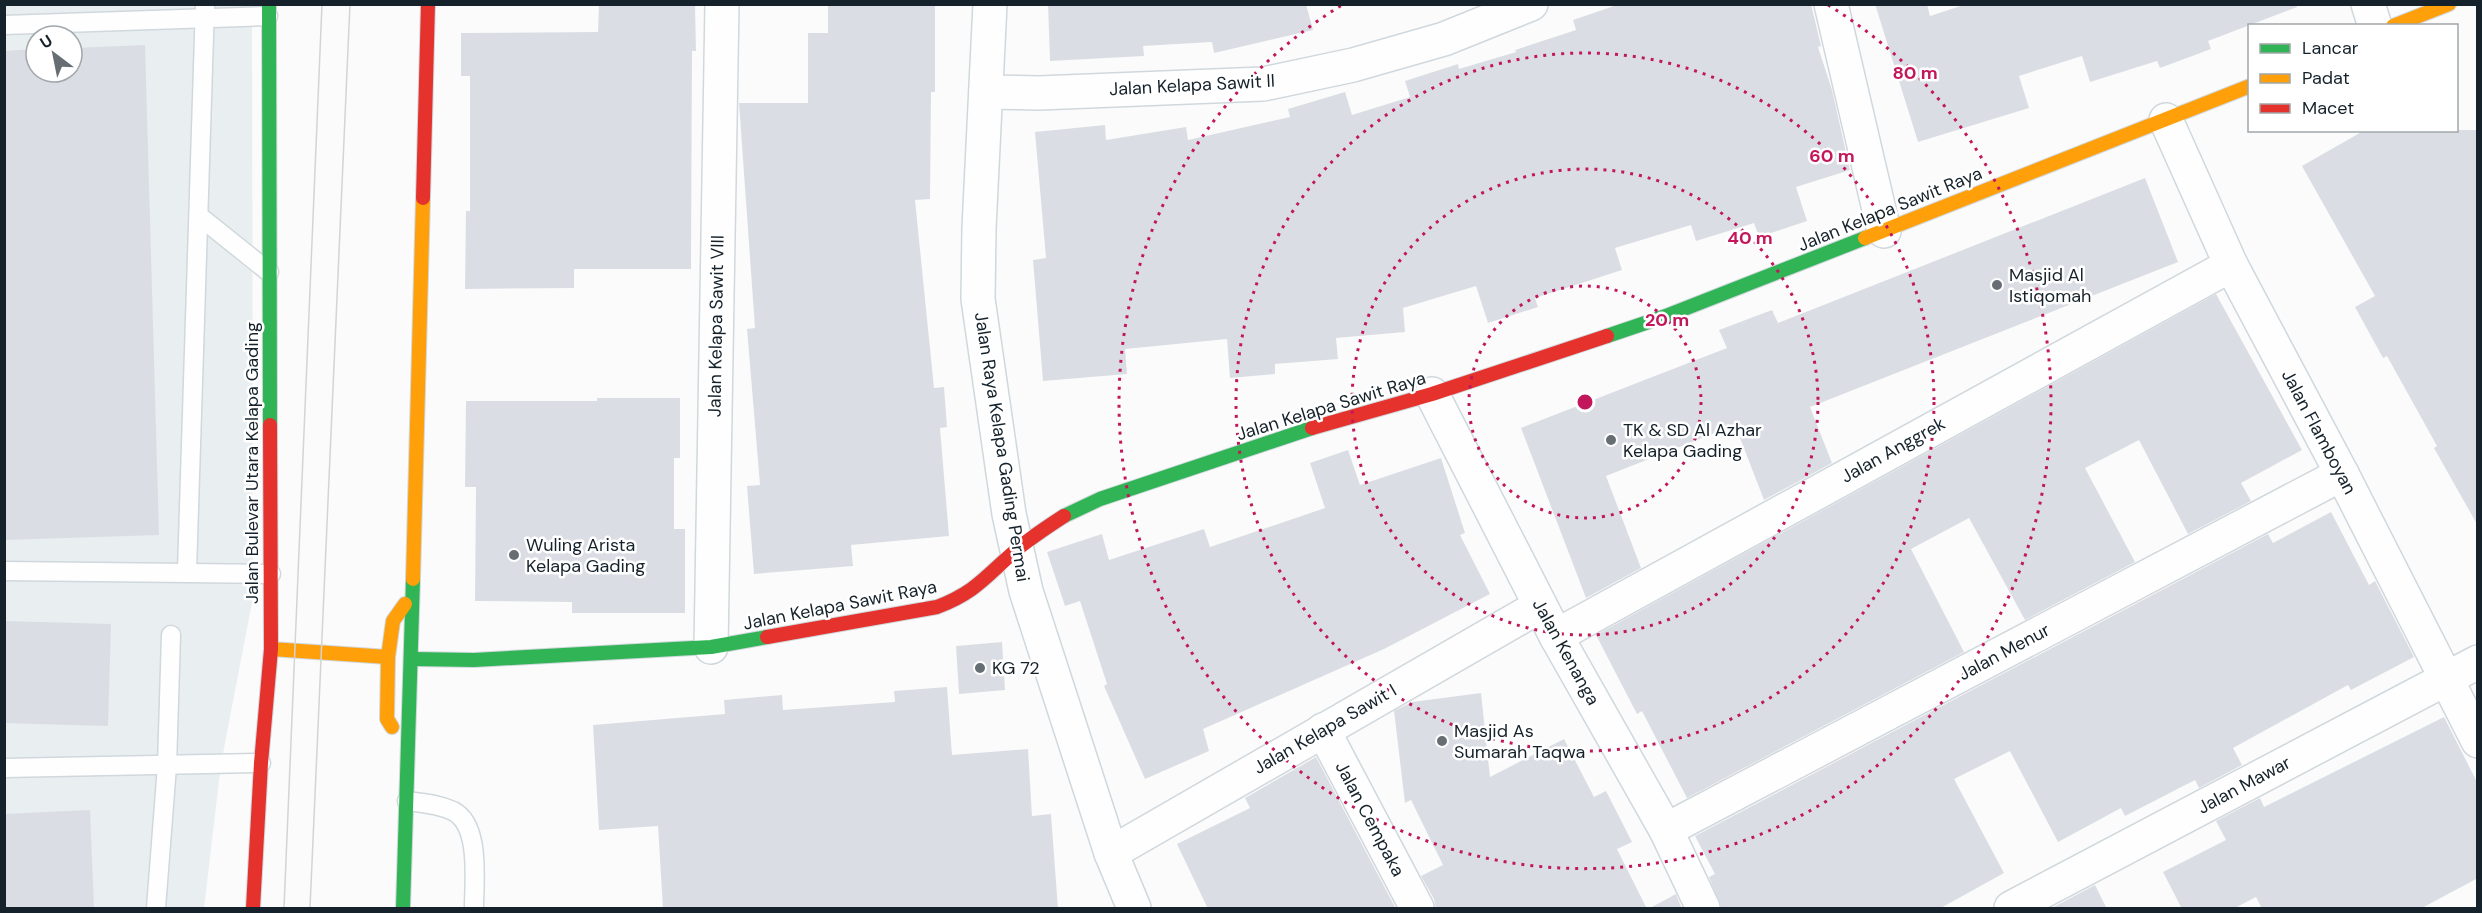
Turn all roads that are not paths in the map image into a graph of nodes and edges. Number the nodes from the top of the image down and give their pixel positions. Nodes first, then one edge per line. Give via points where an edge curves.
1 (428, 4) edge
2 (722, 4) edge
3 (990, 4) edge
4 (1532, 4) edge
5 (1831, 4) edge
6 (2368, 4) edge
7 (2449, 4) edge
8 (268, 10) edge
9 (205, 11) edge
10 (124, 13) edge
11 (2374, 24) edge
12 (2398, 24) edge
13 (4, 25) edge
14 (2248, 87) edge
15 (986, 92) junction
16 (2166, 120) junction
17 (199, 216) junction
18 (1884, 231) junction
19 (2231, 265) junction
20 (269, 272) junction
21 (1432, 394) junction
22 (2342, 474) junction
23 (1016, 550) junction
24 (4, 571) edge
25 (187, 571) junction
26 (271, 573) junction
27 (414, 590) junction
28 (1540, 606) junction
29 (171, 635) dead end
30 (1556, 636) junction
31 (711, 647) junction
32 (271, 649) junction
33 (388, 657) junction
34 (412, 659) junction
35 (2478, 662) edge
36 (2444, 679) junction
37 (1323, 730) junction
38 (2478, 741) edge
39 (407, 747) junction
40 (261, 763) junction
41 (167, 766) junction
42 (4, 768) edge
43 (407, 801) junction
44 (1666, 830) junction
45 (1111, 853) junction
46 (156, 909) edge
47 (253, 909) edge
48 (403, 909) edge
49 (474, 909) edge
50 (1134, 909) edge
51 (1417, 909) edge
52 (1703, 909) edge
53 (2011, 909) edge

1 - 27 main road
2 - 31 street, Jalan Kelapa Sawit VIII
3 - 15 street, Jalan Raya Kelapa Gading Permai
4 - 15 street, Jalan Kelapa Sawit II via 1444,39 1353,65 1263,84
5 - 18 street
6 - 11 street
7 - 12 main road
8 - 9 lane
8 - 20 main road, Jalan Bulevar Utara Kelapa Gading
9 - 10 lane
9 - 17 lane
10 - 13 lane
14 - 16 main road, Jalan Kelapa Sawit Raya
15 - 23 street, Jalan Raya Kelapa Gading Permai via 978,299
16 - 18 main road, Jalan Kelapa Sawit Raya
16 - 19 street, Jalan Flamboyan
17 - 20 lane
17 - 25 lane
18 - 21 main road, Jalan Kelapa Sawit Raya via 1666,316
19 - 22 street, Jalan Flamboyan
19 - 30 street, Jalan Anggrek
20 - 26 main road, Jalan Bulevar Utara Kelapa Gading
21 - 23 main road, Jalan Kelapa Sawit Raya via 1294,433 1100,499 1066,515
21 - 28 street, Jalan Kenanga
22 - 36 street, Jalan Flamboyan
22 - 44 street, Jalan Menur
23 - 31 main road, Jalan Kelapa Sawit Raya via 976,588 937,607
23 - 45 street, Jalan Raya Kelapa Gading Permai
24 - 25 lane
25 - 26 lane
26 - 32 main road, Jalan Bulevar Utara Kelapa Gading
27 - 33 main road via 393,621
27 - 34 main road
28 - 30 street, Jalan Kenanga
28 - 37 street, Jalan Kelapa Sawit I
29 - 41 lane
30 - 44 street, Jalan Kenanga
31 - 34 main road, Jalan Kelapa Sawit Raya via 476,660
32 - 33 main road
32 - 40 main road, Jalan Bulevar Utara Kelapa Gading
33 - 39 main road via 387,719
34 - 39 main road
35 - 36 street, Jalan Mawar
36 - 38 street, Jalan Flamboyan
36 - 53 street, Jalan Mawar
37 - 45 street, Jalan Kelapa Sawit I
37 - 51 street, Jalan Cempaka
39 - 43 main road
40 - 41 lane
40 - 47 main road, Jalan Bulevar Utara Kelapa Gading
41 - 42 lane
41 - 46 lane
43 - 48 main road
43 - 49 lane via 455,812 467,826 473,847
44 - 52 street, Jalan Kenanga
45 - 50 street, Jalan Raya Kelapa Gading Permai

